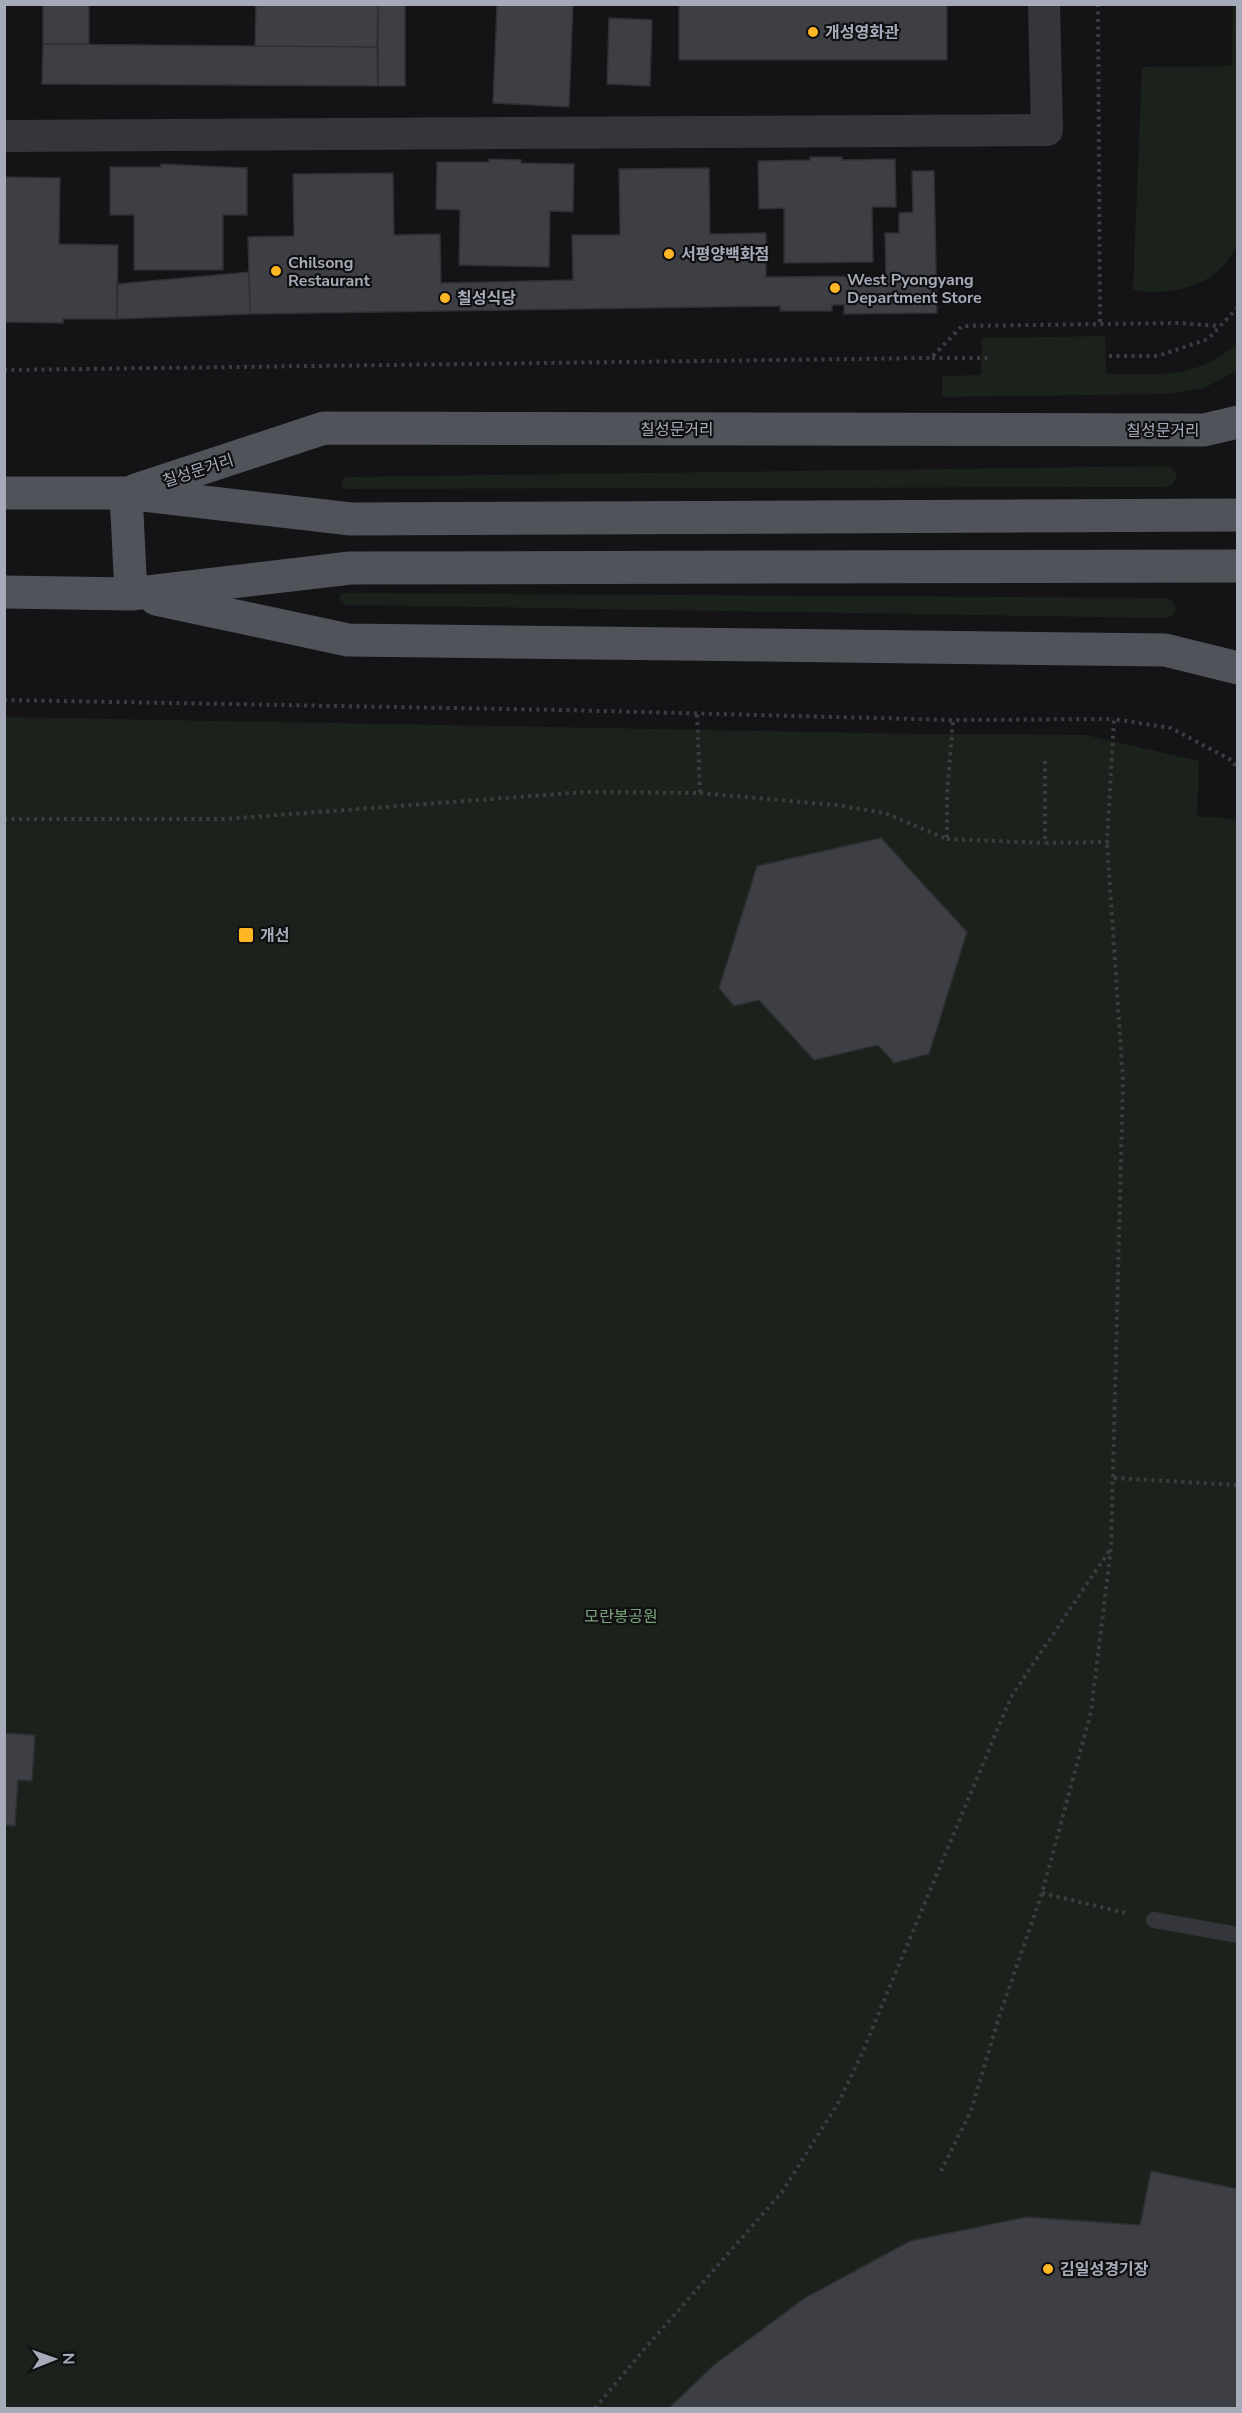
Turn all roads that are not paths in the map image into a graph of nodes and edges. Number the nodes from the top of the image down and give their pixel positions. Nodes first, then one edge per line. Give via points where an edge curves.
1 (1044, 4) edge
2 (4, 136) edge
3 (1238, 422) edge
4 (4, 493) edge
5 (126, 493) junction
6 (1238, 515) edge
7 (1238, 566) edge
8 (4, 592) edge
9 (131, 594) junction
10 (1238, 668) edge
11 (1154, 1920) road end
12 (1238, 1935) edge

1 - 2 street via 1047,130
3 - 5 main road, 칠성문거리 via 1204,430 324,428
4 - 5 main road, 칠성문거리
5 - 6 main road, 칠성문거리 via 351,519
5 - 9 main road
7 - 9 main road via 350,568
8 - 9 main road
9 - 10 main road via 348,640 1165,650
11 - 12 lane

